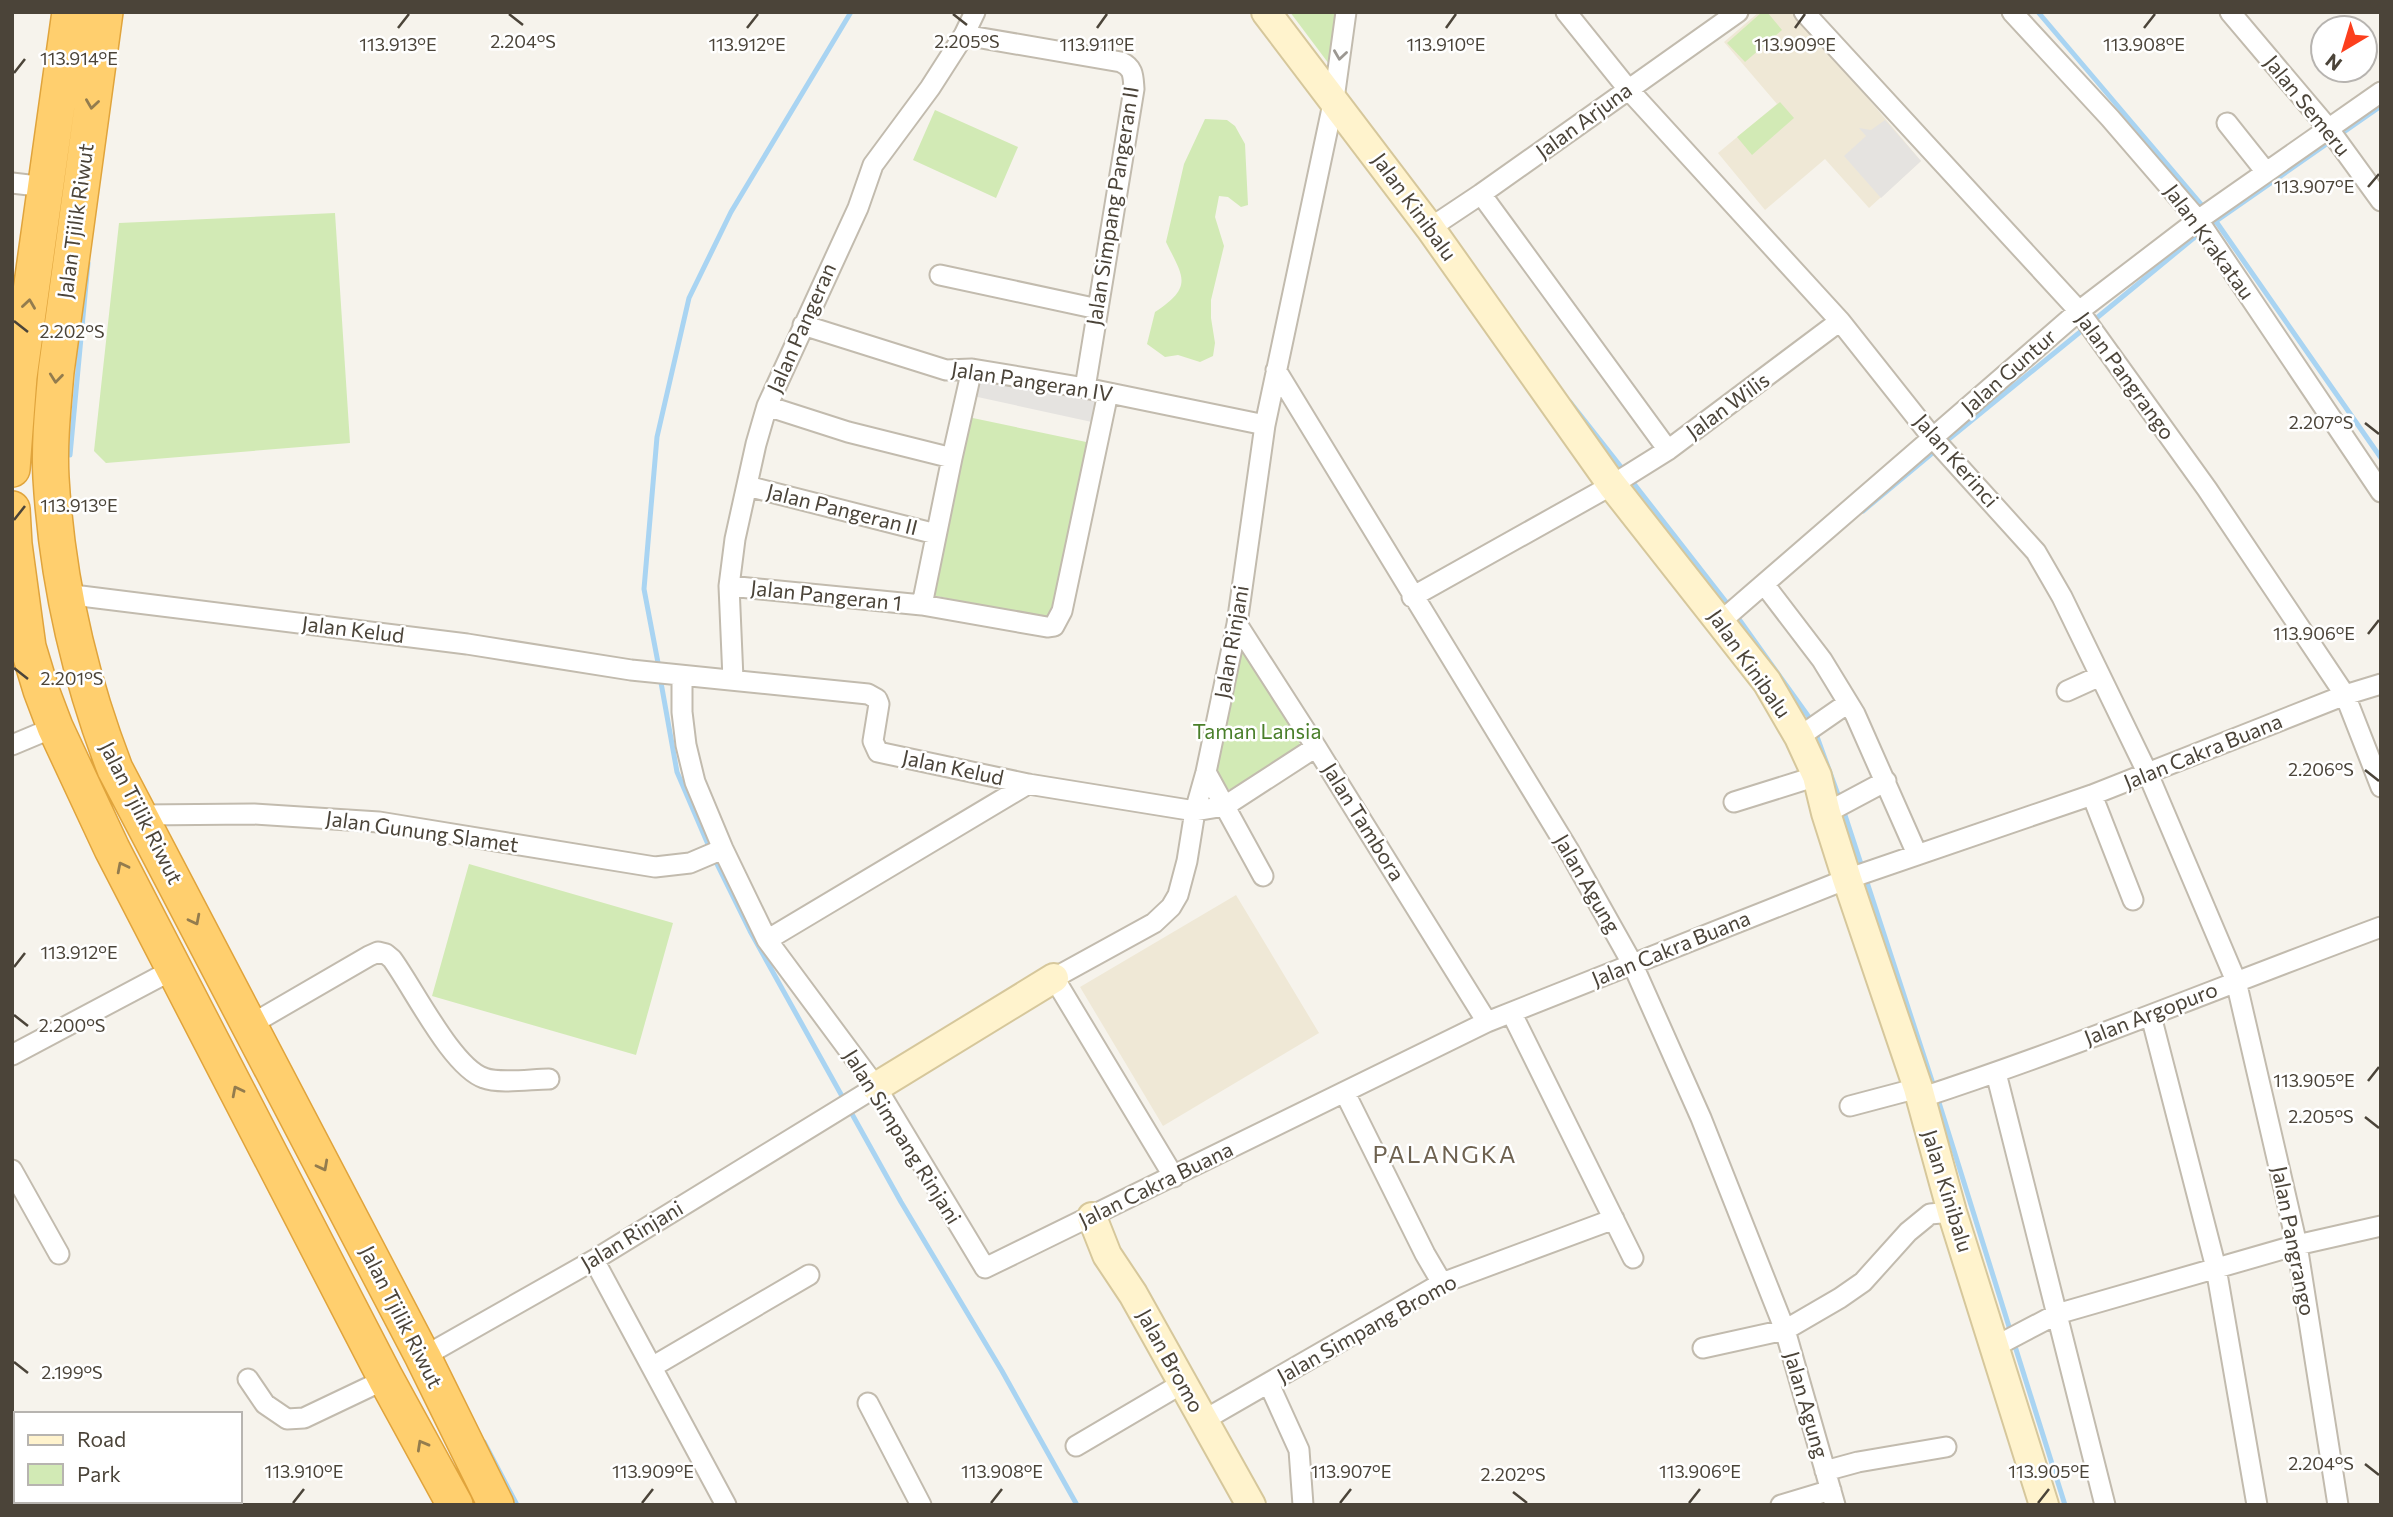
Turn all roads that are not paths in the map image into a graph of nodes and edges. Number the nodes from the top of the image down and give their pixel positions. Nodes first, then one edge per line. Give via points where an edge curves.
1 (70, 12) edge
2 (105, 12) edge
3 (975, 12) edge
4 (1266, 12) edge
5 (1346, 12) edge
6 (1566, 12) edge
7 (1738, 12) edge
8 (1804, 12) edge
9 (2012, 12) edge
10 (2230, 12) edge
11 (964, 35) junction
12 (1628, 89) junction
13 (2381, 92) edge
14 (1334, 99) junction
15 (2227, 123) dead end
16 (2328, 128) junction
17 (2266, 172) junction
18 (29, 185) edge
19 (1481, 194) junction
20 (2381, 201) edge
21 (2198, 220) junction
22 (1430, 228) junction
23 (940, 275) dead end
24 (1098, 309) junction
25 (2080, 311) junction
26 (1839, 321) junction
27 (803, 325) junction
28 (972, 369) junction
29 (1276, 370) junction
30 (1085, 388) junction
31 (1108, 393) junction
32 (767, 406) junction
33 (1265, 425) junction
34 (1932, 437) junction
35 (1668, 450) junction
36 (951, 458) junction
37 (12, 469) edge
38 (1612, 485) junction
39 (747, 486) junction
40 (2381, 492) edge
41 (12, 509) edge
42 (936, 534) junction
43 (56, 538) junction
44 (14, 544) junction
45 (1764, 584) junction
46 (729, 586) junction
47 (65, 594) junction
48 (1412, 597) junction
49 (922, 605) junction
50 (1720, 622) junction
51 (1237, 624) junction
52 (17, 638) edge
53 (77, 647) junction
54 (674, 675) junction
55 (2100, 676) junction
56 (733, 679) junction
57 (2381, 684) edge
58 (2067, 691) dead end
59 (2345, 695) junction
60 (1848, 703) junction
61 (55, 727) junction
62 (1799, 737) junction
63 (12, 745) edge
64 (1317, 747) junction
65 (1206, 772) junction
66 (2148, 774) junction
67 (1817, 776) junction
68 (1886, 781) junction
69 (1028, 784) junction
70 (2381, 787) edge
71 (2092, 795) junction
72 (1734, 802) dead end
73 (1225, 807) junction
74 (1195, 811) junction
75 (1826, 813) junction
76 (140, 815) junction
77 (714, 853) junction
78 (1917, 854) junction
79 (1263, 876) dead end
80 (1847, 879) junction
81 (2133, 900) dead end
82 (2381, 927) edge
83 (767, 940) junction
84 (1632, 963) junction
85 (174, 970) junction
86 (1054, 978) junction
87 (2236, 981) junction
88 (1512, 1014) junction
89 (2151, 1016) junction
90 (1487, 1022) junction
91 (250, 1025) junction
92 (12, 1055) edge
93 (1996, 1073) junction
94 (550, 1079) dead end
95 (867, 1093) junction
96 (1345, 1093) junction
97 (1919, 1093) junction
98 (1850, 1106) dead end
99 (296, 1115) junction
100 (259, 1135) junction
101 (12, 1170) edge
102 (1174, 1177) junction
103 (1952, 1212) junction
104 (1092, 1217) junction
105 (1614, 1219) junction
106 (2381, 1226) edge
107 (2297, 1245) junction
108 (59, 1254) dead end
109 (1633, 1258) dead end
110 (594, 1260) junction
111 (985, 1268) joint
112 (2216, 1268) junction
113 (809, 1275) dead end
114 (1442, 1283) junction
115 (2057, 1314) junction
116 (1785, 1330) junction
117 (1996, 1346) junction
118 (1703, 1348) dead end
119 (423, 1357) junction
120 (652, 1367) junction
121 (248, 1379) dead end
122 (386, 1379) junction
123 (1184, 1383) junction
124 (1269, 1384) junction
125 (868, 1403) dead end
126 (1204, 1420) junction
127 (1076, 1446) dead end
128 (1946, 1447) dead end
129 (1831, 1489) edge
130 (455, 1505) edge
131 (496, 1505) edge
132 (726, 1505) edge
133 (920, 1505) edge
134 (1251, 1505) edge
135 (1303, 1505) edge
136 (1781, 1505) edge
137 (2045, 1505) edge
138 (2105, 1505) edge
139 (2258, 1505) edge
140 (2338, 1505) edge

1 - 18 highway, Jalan Tjilik Riwut
2 -> 43 highway, Jalan Tjilik Riwut via 56,372 51,476
3 - 11 street, Jalan Pangeran
4 - 14 street, Jalan Kinibalu
5 -> 14 street, Jalan Rinjani
6 - 12 street, Jalan Kerinci
7 - 12 street, Jalan Arjuna
8 - 25 street, Jalan Pangrango
9 - 21 street, Jalan Krakatau
10 - 16 street, Jalan Semeru
11 - 24 street, Jalan Simpang Pangeran II via 1121,62 1133,72
11 - 27 street, Jalan Pangeran via 873,165
12 - 19 street, Jalan Arjuna
12 - 26 street, Jalan Kerinci
13 - 16 street, Jalan Guntur
14 - 22 street, Jalan Kinibalu
14 - 29 street, Jalan Rinjani
15 - 17 street
16 - 17 street, Jalan Guntur
16 - 20 street, Jalan Semeru
17 - 21 street, Jalan Guntur
37 -> 18 highway, Jalan Tjilik Riwut
19 - 22 street, Jalan Arjuna
19 - 35 street
21 - 25 street, Jalan Guntur
21 - 40 street, Jalan Krakatau
22 - 38 street, Jalan Kinibalu
23 - 24 street
24 - 30 street, Jalan Simpang Pangeran II
25 - 34 street, Jalan Guntur
25 - 59 street, Jalan Pangrango
26 - 34 street, Jalan Kerinci
26 - 35 street, Jalan Wilis
27 - 28 street, Jalan Pangeran IV via 946,370
27 - 32 street, Jalan Pangeran
28 - 30 street, Jalan Pangeran IV
28 - 36 street
29 - 33 street, Jalan Rinjani
29 - 48 street, Jalan Agung
30 - 31 street, Jalan Pangeran IV
31 - 33 street, Jalan Pangeran IV
31 - 49 street, Jalan Pangeran 1 via 1059,620 1054,626
32 - 36 street
32 - 39 street, Jalan Pangeran
33 - 51 street, Jalan Rinjani
34 - 45 street, Jalan Guntur
34 - 55 street, Jalan Kerinci via 2036,552
35 - 38 street, Jalan Wilis
36 - 42 street
38 - 48 street
38 - 50 street, Jalan Kinibalu
39 - 42 street, Jalan Pangeran II
39 - 46 street, Jalan Pangeran
41 - 44 highway, Jalan Tjilik Riwut
42 - 49 street
43 - 44 highway
43 - 47 highway, Jalan Tjilik Riwut
44 - 52 highway, Jalan Tjilik Riwut
45 - 50 street, Jalan Guntur
45 - 60 street via 1822,660
46 - 49 street, Jalan Pangeran 1
46 - 56 street, Jalan Pangeran
47 - 53 highway, Jalan Tjilik Riwut
47 - 54 street, Jalan Kelud
48 - 84 street, Jalan Agung via 1568,849
50 - 62 street, Jalan Kinibalu via 1767,682
51 - 64 street, Jalan Tambora
51 - 65 street, Jalan Rinjani
52 - 53 highway via 58,650
52 - 61 highway, Jalan Tjilik Riwut
53 - 76 highway, Jalan Tjilik Riwut via 96,721
54 - 56 street, Jalan Kelud
54 - 77 street, Jalan Simpang Rinjani via 686,745
55 - 58 street
55 - 66 street, Jalan Kerinci
56 - 69 street, Jalan Kelud via 867,694 879,704 873,741 878,752
57 - 59 street, Jalan Cakra Buana
59 - 66 street, Jalan Cakra Buana
59 - 70 street, Jalan Pangrango
60 - 62 street
60 - 68 street
61 - 63 street
85 -> 61 highway, Jalan Tjilik Riwut
62 - 67 street, Jalan Kinibalu
64 - 73 street
64 - 90 street, Jalan Tambora
65 - 73 street
65 - 74 street, Jalan Rinjani
66 - 71 street, Jalan Cakra Buana
66 - 87 street, Jalan Kerinci
67 - 72 street
67 - 75 street, Jalan Kinibalu
68 - 75 street
68 - 78 street
69 - 74 street
69 - 83 street
71 - 78 street, Jalan Cakra Buana
71 - 81 street
73 - 74 street
73 - 79 street
74 - 86 street, Jalan Rinjani via 1187,861 1171,906 1154,923
75 - 80 street, Jalan Kinibalu
76 - 77 street, Jalan Gunung Slamet via 254,814 379,822 656,867
76 -> 91 highway, Jalan Tjilik Riwut
77 - 83 street, Jalan Simpang Rinjani
78 - 80 street, Jalan Cakra Buana
80 - 84 street, Jalan Cakra Buana
80 - 97 street, Jalan Kinibalu
82 - 87 street, Jalan Argopuro
83 - 95 street, Jalan Simpang Rinjani
84 - 88 street, Jalan Cakra Buana
84 - 116 street, Jalan Agung
85 - 92 street
100 -> 85 highway, Jalan Tjilik Riwut
86 - 95 street, Jalan Rinjani
86 - 102 street
87 - 89 street, Jalan Argopuro
87 - 107 street, Jalan Pangrango
88 - 90 street, Jalan Cakra Buana
88 - 105 street
89 - 93 street, Jalan Argopuro
89 - 112 street
90 - 96 street, Jalan Cakra Buana
91 - 94 street via 351,965 386,954 469,1071 487,1079
91 - 99 highway, Jalan Tjilik Riwut
93 - 97 street, Jalan Argopuro
93 - 115 street
95 - 110 street, Jalan Rinjani
95 - 111 street, Jalan Simpang Rinjani
96 - 102 street, Jalan Cakra Buana
96 - 114 street
97 - 98 street, Jalan Argopuro
97 - 103 street, Jalan Kinibalu
99 - 100 highway
99 -> 119 highway, Jalan Tjilik Riwut
100 - 122 highway, Jalan Tjilik Riwut
101 - 108 street
102 - 104 street, Jalan Cakra Buana
103 - 116 street via 1930,1214 1863,1282
103 - 117 street, Jalan Kinibalu
104 - 111 street, Jalan Cakra Buana
104 - 123 street, Jalan Bromo via 1107,1255
105 - 109 street
105 - 114 street, Jalan Simpang Bromo
106 - 107 street
107 - 112 street
107 - 140 street, Jalan Pangrango
110 - 119 street, Jalan Rinjani
110 - 120 street
112 - 115 street
112 - 139 street
113 - 120 street
114 - 124 street, Jalan Simpang Bromo
115 - 117 street
115 - 138 street
116 - 118 street
116 - 129 street, Jalan Agung
117 - 137 street, Jalan Kinibalu
119 - 131 highway, Jalan Tjilik Riwut
120 - 132 street
121 - 122 street via 265,1404 287,1419 304,1418
130 -> 122 highway, Jalan Tjilik Riwut
123 - 126 street, Jalan Bromo
123 - 127 street
124 - 126 street, Jalan Simpang Bromo
124 - 135 street via 1299,1450
125 - 133 street
126 - 134 street, Jalan Bromo
128 - 129 street via 1858,1462
129 - 136 street

